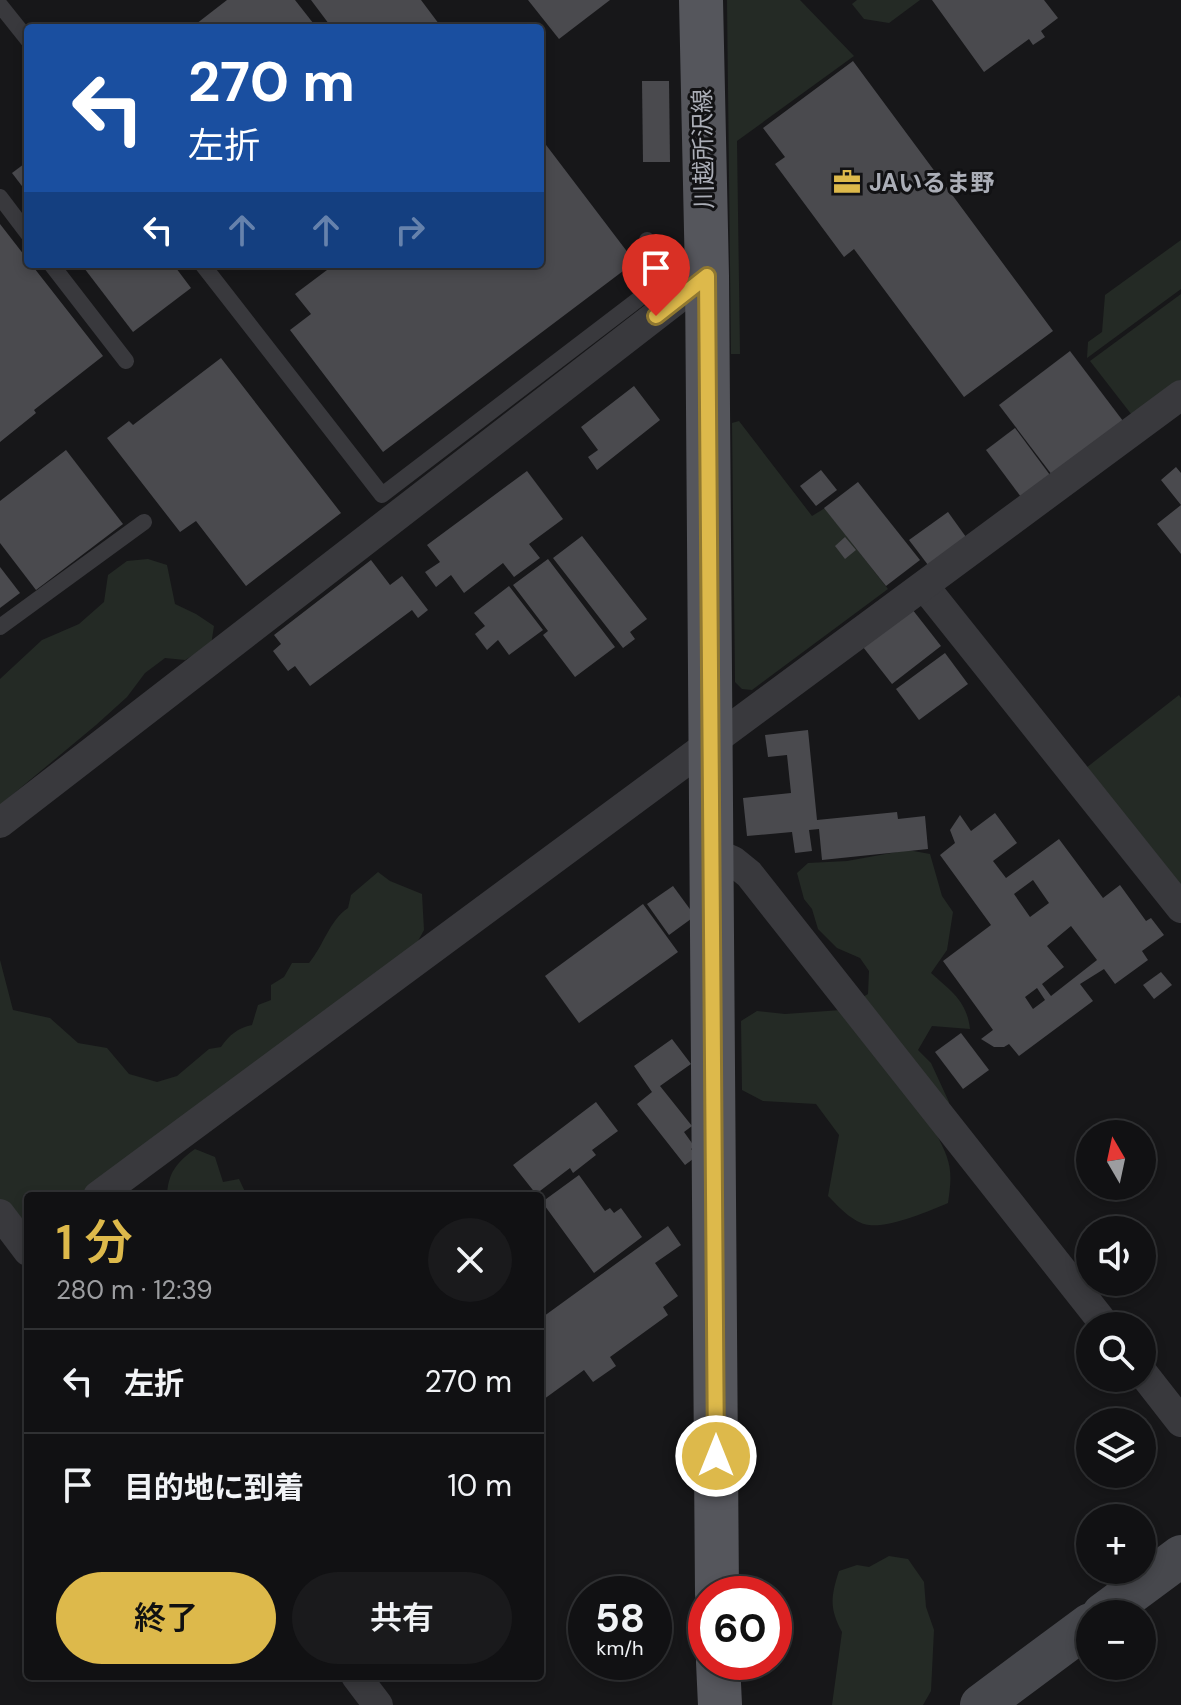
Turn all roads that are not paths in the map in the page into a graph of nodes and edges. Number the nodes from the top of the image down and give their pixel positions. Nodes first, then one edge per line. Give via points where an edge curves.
1 (701, 0) edge
2 (0, 5) edge
3 (24, 35) edge
4 (0, 197) edge
5 (24, 229) edge
6 (647, 240) dead end
7 (54, 268) edge
8 (205, 268) edge
9 (707, 276) junction
10 (126, 361) dead end
11 (1181, 395) edge
12 (144, 522) dead end
13 (924, 586) junction
14 (0, 627) edge
15 (710, 743) junction
16 (0, 823) edge
17 (710, 851) junction
18 (1181, 908) edge
19 (103, 1192) edge
20 (0, 1214) edge
21 (24, 1245) edge
22 (1095, 1312) edge
23 (1156, 1390) edge
24 (1181, 1422) edge
25 (1181, 1556) edge
26 (717, 1576) edge
27 (1122, 1600) edge
28 (1076, 1634) edge
29 (359, 1680) edge
30 (719, 1680) edge
31 (378, 1705) edge
32 (720, 1705) edge
33 (981, 1705) edge

1 - 9 main road, 川越所沢線
2 - 3 lane
4 - 5 lane
6 - 8 lane via 661,282 382,495
7 - 10 lane
9 - 15 main road, 川越所沢線
9 - 16 street
11 - 13 street
12 - 14 lane
13 - 15 street
13 - 18 street
15 - 17 main road, 川越所沢線
15 - 19 street
17 - 22 street via 749,874
17 - 26 main road, 川越所沢線
20 - 21 street
23 - 24 street
25 - 27 main road
28 - 33 main road
29 - 31 street
30 - 32 main road

